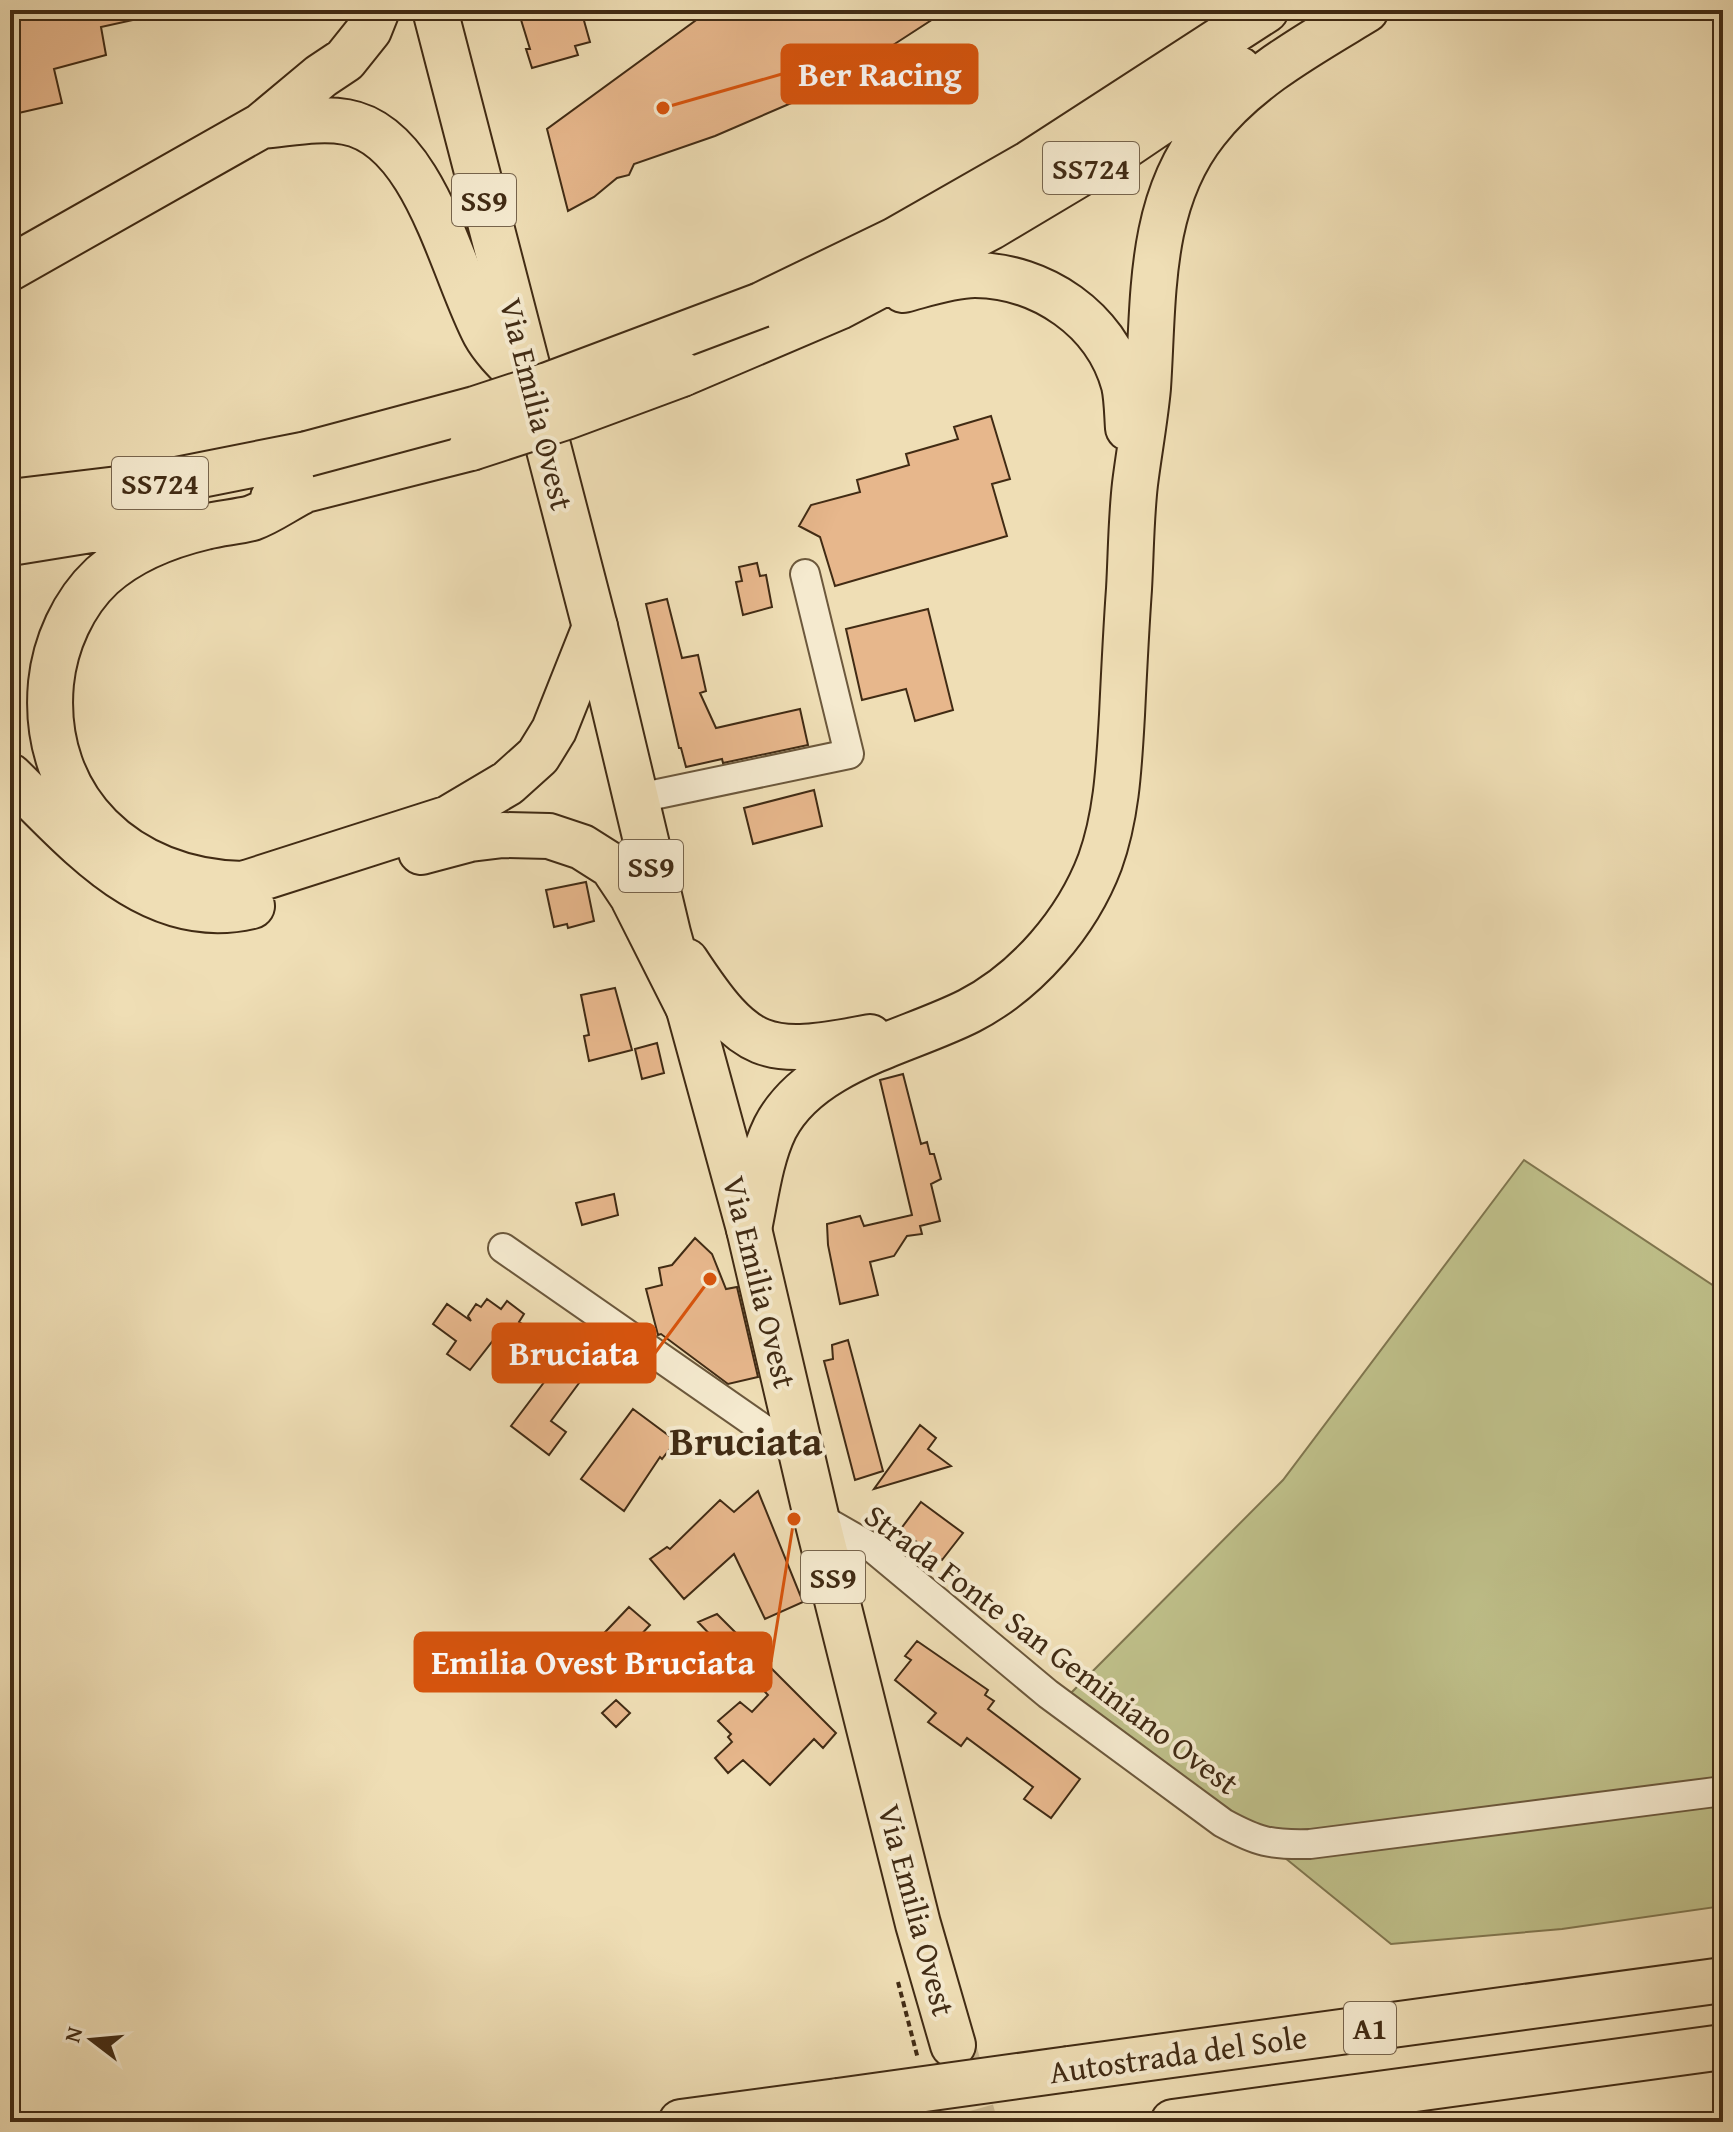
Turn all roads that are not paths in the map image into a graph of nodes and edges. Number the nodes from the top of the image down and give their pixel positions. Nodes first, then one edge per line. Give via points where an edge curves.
1 (377, 10) edge
2 (435, 10) edge
3 (1208, 10) edge
4 (1266, 10) edge
5 (1332, 10) edge
6 (1366, 10) edge
7 (261, 126) junction
8 (1030, 163) junction
9 (10, 268) edge
10 (839, 307) junction
11 (765, 321) junction
12 (533, 389) junction
13 (308, 478) junction
14 (1135, 488) junction
15 (10, 502) edge
16 (10, 543) edge
17 (805, 574) dead end
18 (595, 627) junction
19 (10, 776) edge
20 (634, 799) junction
21 (668, 933) junction
22 (689, 1009) junction
23 (939, 1023) junction
24 (749, 1229) junction
25 (503, 1248) dead end
26 (802, 1456) junction
27 (816, 1516) junction
28 (1723, 1791) edge
29 (1723, 1980) edge
30 (953, 2045) tunnel mouth
31 (1723, 2047) edge
32 (681, 2122) edge
33 (1173, 2122) edge

1 - 7 main road via 369,30 345,60
2 - 12 main road, Via Emilia Ovest / SS9
3 - 8 main road via 1192,33 1090,104
4 - 8 main road, SS724
5 - 10 main road, SS724 via 1054,191
6 - 14 main road via 1231,101 1178,177 1156,258
7 - 9 main road
7 - 12 main road via 347,122 393,146 418,179 486,336
8 - 11 main road, SS724
10 - 11 main road, SS724
10 - 14 main road via 972,275 1005,278 1059,298 1095,331 1124,385
11 - 13 main road, SS724, bridge via 475,409
12 - 18 main road, Via Emilia Ovest / SS9
13 - 15 main road, SS724 via 151,485
13 - 16 main road, SS724 via 87,532
13 - 18 main road via 254,517 204,527 128,556 76,607 59,643 50,719 59,765 76,800 94,821 152,864 243,884 449,818 508,783 538,756 554,730
14 - 23 main road via 1115,800 1100,862 1076,911 1040,956 995,995
17 - 20 street via 849,754
18 - 20 main road, Via Emilia Ovest / SS9
19 - 22 main road via 118,877 191,908 257,905 470,839 549,836 582,847 619,876
20 - 21 main road, Via Emilia Ovest / SS9
21 - 22 main road, Via Emilia Ovest / SS9
21 - 23 main road via 727,1019 759,1041 790,1049 822,1047
22 - 24 main road, Via Emilia Ovest / SS9
23 - 24 main road via 838,1067 792,1104 765,1154
24 - 26 main road, Via Emilia Ovest / SS9
25 - 26 street
26 - 27 main road, Via Emilia Ovest / SS9
27 - 28 street, Strada Fonte San Geminiano Ovest via 874,1549 1048,1694 1252,1839 1310,1844
27 - 30 main road, Via Emilia Ovest / SS9
29 - 32 main road, Autostrada del Sole / A1, bridge
31 - 33 main road, Autostrada del Sole / A1

